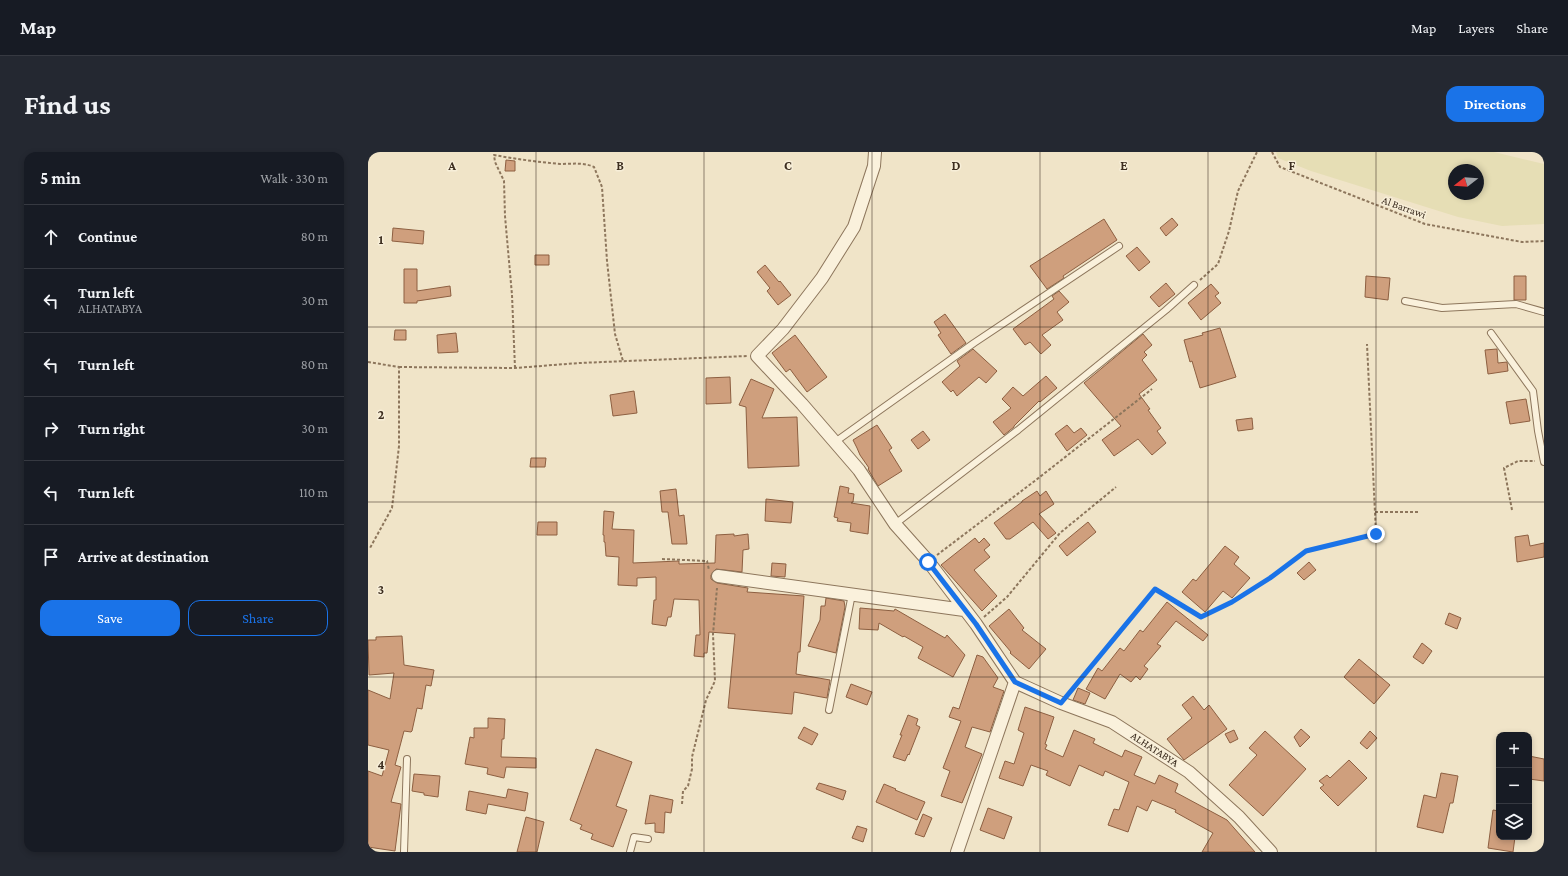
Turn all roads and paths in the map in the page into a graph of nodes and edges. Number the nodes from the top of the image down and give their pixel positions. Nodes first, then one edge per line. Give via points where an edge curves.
1 (875, 152) edge
2 (1258, 152) edge
3 (1272, 152) edge
4 (1544, 241) edge
5 (1119, 246) dead end
6 (1194, 285) joint
7 (1405, 301) dead end
8 (1544, 312) edge
9 (1491, 334) dead end
10 (1367, 344) dead end
11 (757, 356) junction
12 (623, 361) junction
13 (368, 362) edge
14 (398, 367) junction
15 (515, 368) junction
16 (1152, 389) dead end
17 (835, 442) junction
18 (1544, 462) edge
19 (1116, 487) dead end
20 (1512, 510) dead end
21 (1375, 512) junction
22 (1420, 512) dead end
23 (895, 524) junction
24 (370, 548) dead end
25 (662, 559) dead end
26 (928, 562) junction
27 (718, 576) junction
28 (852, 594) junction
29 (964, 610) junction
30 (976, 624) junction
31 (1015, 682) junction
32 (1061, 703) junction
33 (829, 710) dead end
34 (407, 759) dead end
35 (682, 804) dead end
36 (648, 839) dead end
37 (404, 852) edge
38 (630, 852) edge
39 (957, 852) edge
40 (1270, 852) edge

1 - 11 street via 874,166 854,227 822,278 783,329
2 - 6 path via 1238,191 1218,264
3 - 4 path, Al Barrawi via 1280,167 1425,224 1522,242
5 - 17 lane via 974,343
6 - 23 lane via 1018,430
7 - 8 lane via 1442,308 1516,304
9 - 18 lane via 1533,390
10 - 21 path
11 - 12 path
11 - 17 street
12 - 15 path
12 - 15 path via 615,334 602,186 594,167 587,164 562,164 494,155 504,181
13 - 14 path
14 - 15 path
14 - 24 path via 400,446 392,508
16 - 26 path
17 - 23 street via 859,470
18 - 20 path via 1518,461 1504,468
19 - 30 path via 1060,533 1007,597
21 - 22 path
21 - 32 path via 1376,534 1306,551 1232,602 1201,617 1155,589
23 - 26 street
25 - 27 path via 707,561 710,574
26 - 29 street
27 - 28 street
27 - 35 path via 713,634 715,681 706,700
28 - 29 street
28 - 33 lane
29 - 30 street
30 - 31 street
31 - 32 street, ALHATABYA
31 - 39 street
32 - 40 street, ALHATABYA via 1112,722 1189,772 1239,817
34 - 37 lane
36 - 38 lane via 634,837

